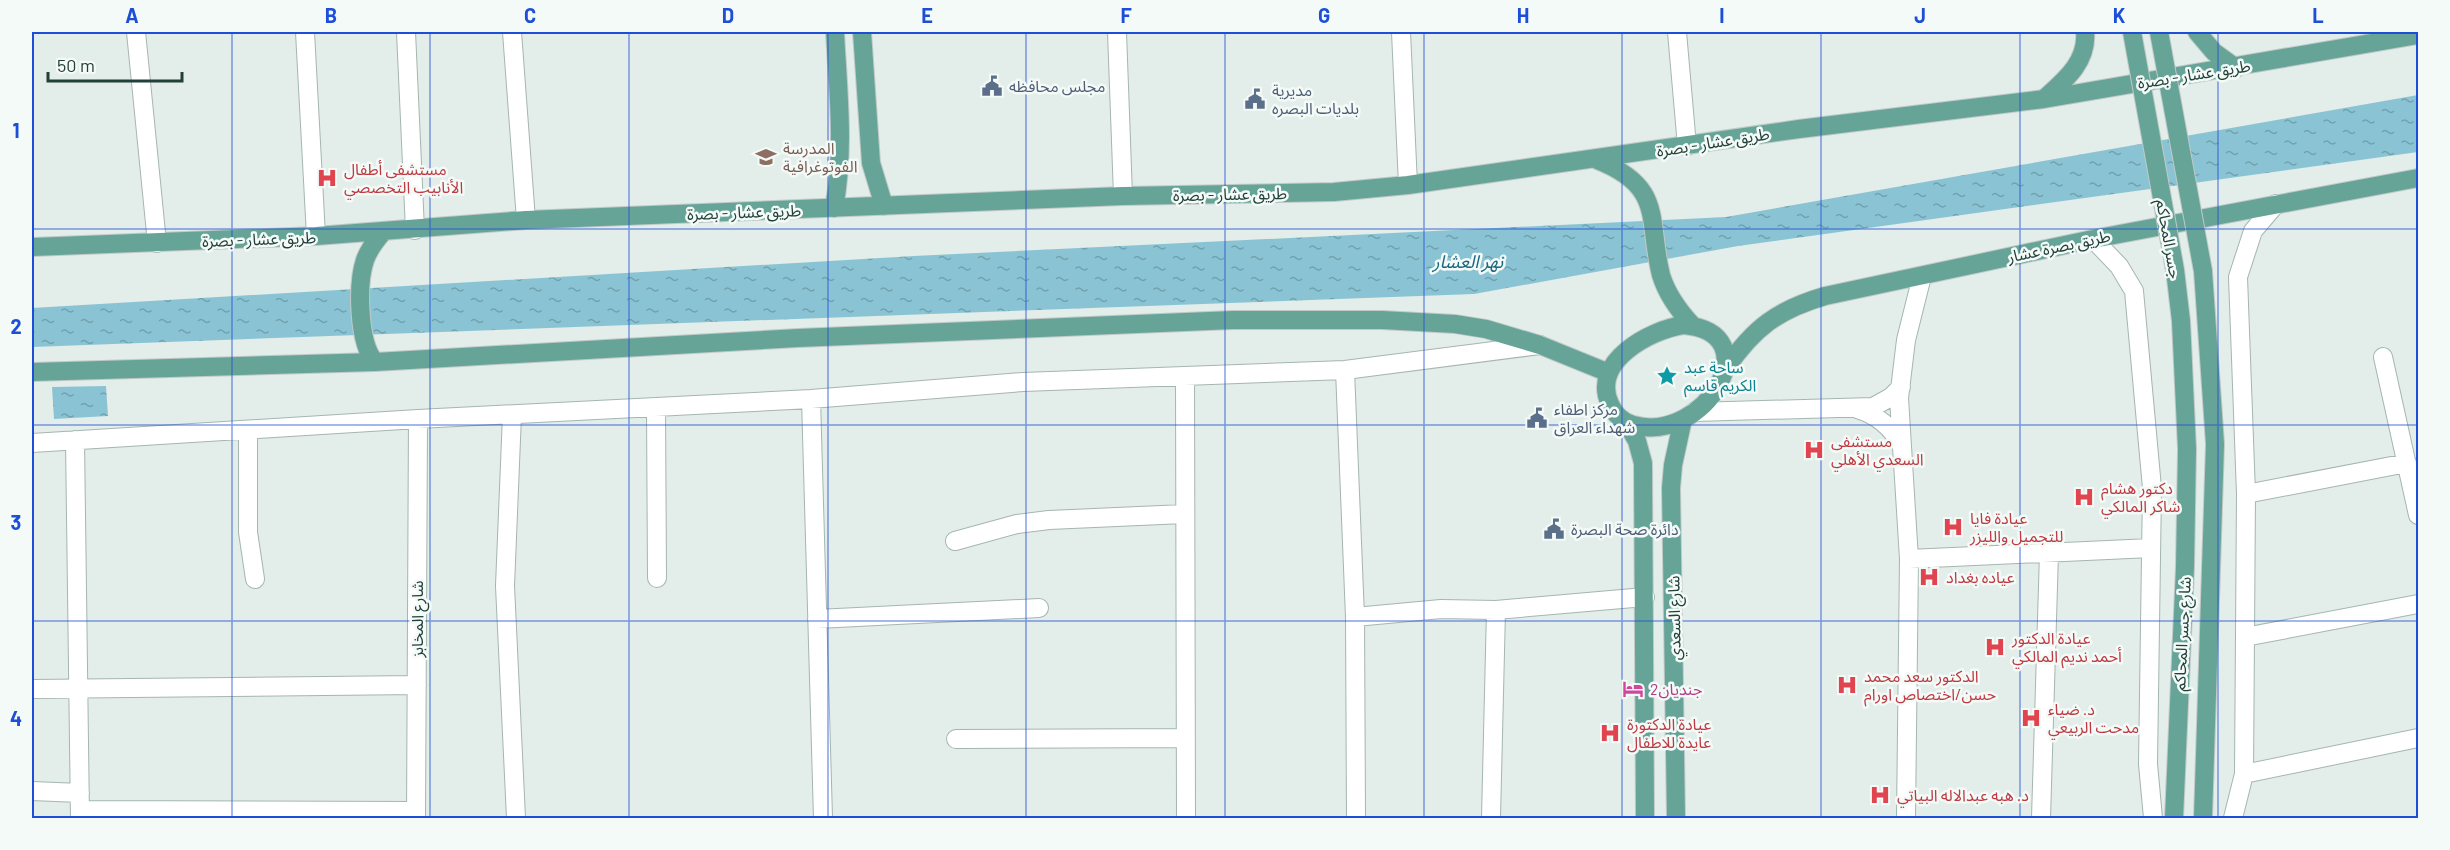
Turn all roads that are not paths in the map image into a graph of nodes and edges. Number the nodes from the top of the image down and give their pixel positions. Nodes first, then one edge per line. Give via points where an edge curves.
1 (136, 32) edge
2 (305, 32) edge
3 (406, 32) edge
4 (512, 32) edge
5 (835, 32) edge
6 (862, 32) edge
7 (1117, 32) edge
8 (1401, 32) edge
9 (1677, 32) edge
10 (2085, 32) edge
11 (2132, 32) edge
12 (2159, 32) edge
13 (2197, 32) edge
14 (2418, 35) edge
15 (2236, 68) junction
16 (2044, 99) junction
17 (1687, 146) junction
18 (1597, 160) junction
19 (2418, 178) edge
20 (1408, 185) junction
21 (1123, 196) junction
22 (2276, 204) junction
23 (884, 206) junction
24 (834, 208) junction
25 (526, 220) junction
26 (415, 230) junction
27 (383, 232) junction
28 (316, 236) junction
29 (2093, 239) junction
30 (157, 243) junction
31 (32, 246) edge
32 (1922, 276) junction
33 (1693, 326) junction
34 (1540, 345) junction
35 (2383, 357) dead end
36 (375, 362) junction
37 (1726, 368) junction
38 (1345, 370) junction
39 (32, 372) edge
40 (1609, 373) junction
41 (1185, 376) junction
42 (1901, 387) junction
43 (811, 399) junction
44 (656, 407) junction
45 (1855, 408) junction
46 (512, 415) junction
47 (1688, 415) junction
48 (418, 419) junction
49 (1626, 422) junction
50 (248, 430) junction
51 (75, 440) junction
52 (32, 443) edge
53 (1902, 446) junction
54 (2187, 449) joint
55 (2407, 463) junction
56 (2246, 494) junction
57 (1185, 514) junction
58 (2418, 515) edge
59 (955, 541) dead end
60 (2151, 548) junction
61 (2049, 553) junction
62 (1909, 559) junction
63 (657, 578) dead end
64 (255, 579) dead end
65 (1645, 597) junction
66 (2418, 604) edge
67 (1039, 608) dead end
68 (1496, 610) junction
69 (1355, 617) junction
70 (817, 619) junction
71 (2245, 637) junction
72 (417, 685) junction
73 (32, 689) edge
74 (80, 690) junction
75 (1185, 738) junction
76 (2418, 738) edge
77 (956, 739) dead end
78 (2244, 774) junction
79 (32, 791) edge
80 (80, 807) edge
81 (416, 815) edge
82 (516, 819) edge
83 (823, 819) edge
84 (1186, 819) edge
85 (1356, 819) edge
86 (1491, 819) edge
87 (1645, 819) edge
88 (1677, 819) edge
89 (1906, 819) edge
90 (2040, 819) edge
91 (2153, 819) edge
92 (2174, 819) edge
93 (2203, 819) edge
94 (2233, 819) edge

1 - 30 street
2 - 28 street
3 - 26 street
4 - 25 street
5 - 24 main road via 840,139
6 - 23 main road via 870,163
7 - 21 street
8 - 20 street
9 - 17 street
10 - 16 main road via 2086,40 2074,71
11 - 54 main road, جسر المحاكم, bridge via 2175,270
12 - 93 main road, جسر المحاكم, bridge via 2203,272 2215,444
13 - 15 main road via 2214,52
14 - 15 main road, طريق عشار - بصرة
15 - 16 main road, طريق عشار - بصرة
16 - 17 main road, طريق عشار - بصرة
17 - 18 main road, طريق عشار - بصرة
18 - 20 main road, طريق عشار - بصرة
18 - 33 main road via 1613,166 1633,182 1648,203 1654,219 1661,274 1673,302
19 - 22 main road, طريق بصرة عشار
20 - 21 main road, طريق عشار - بصرة via 1334,192
21 - 23 main road, طريق عشار - بصرة
22 - 29 main road, طريق بصرة عشار
22 - 56 street via 2253,231 2238,277
23 - 24 main road, طريق عشار - بصرة
24 - 25 main road, طريق عشار - بصرة
25 - 26 main road, طريق عشار - بصرة
26 - 27 main road, طريق عشار - بصرة
27 - 28 main road, طريق عشار - بصرة
27 - 36 main road via 369,250 362,273 363,339
28 - 30 main road, طريق عشار - بصرة
29 - 32 main road, طريق بصرة عشار
29 - 60 street via 2119,266 2134,291 2152,489
30 - 31 main road, طريق عشار - بصرة
32 - 37 main road, طريق بصرة عشار via 1795,305 1767,321 1744,342
32 - 42 street via 1906,340
33 - 37 main road via 1711,333 1725,358
33 - 40 main road via 1673,326 1644,338 1623,354
34 - 36 main road via 1455,324 1233,320 798,338
34 - 38 street
34 - 40 main road
35 - 55 street
36 - 39 main road
37 - 47 main road via 1721,386
38 - 41 street
38 - 69 street
40 - 49 main road via 1608,401
41 - 43 street via 1023,382
41 - 57 street
42 - 45 street via 1873,407
42 - 53 street
43 - 44 street
43 - 70 street
44 - 46 street
44 - 63 street
45 - 47 street
45 - 53 street via 1878,418
46 - 48 street
46 - 82 street via 505,586
47 - 49 main road via 1651,426
47 - 88 main road, شارع السعدي via 1675,453 1671,488
48 - 50 street
48 - 72 street, شارع المخابز
49 - 65 main road, شارع السعدي via 1643,463
50 - 51 street
50 - 64 street via 248,532
51 - 52 street
51 - 74 street
53 - 62 street
54 - 92 main road, شارع جسر المحاكم
55 - 56 street
55 - 58 street
56 - 71 street
57 - 59 street via 1049,520 1017,524
57 - 75 street
60 - 61 street
60 - 91 street via 2148,764
61 - 62 street
61 - 90 street
62 - 89 street
65 - 68 street
65 - 87 main road, شارع السعدي
66 - 71 street
67 - 70 street
68 - 69 street via 1441,609
68 - 86 street
69 - 85 street
70 - 83 street
71 - 78 street
72 - 74 street
72 - 81 street, شارع المخابز
73 - 74 street
74 - 80 street
75 - 77 street
75 - 84 street
76 - 78 street
78 - 94 street
79 - 80 street
80 - 81 street

